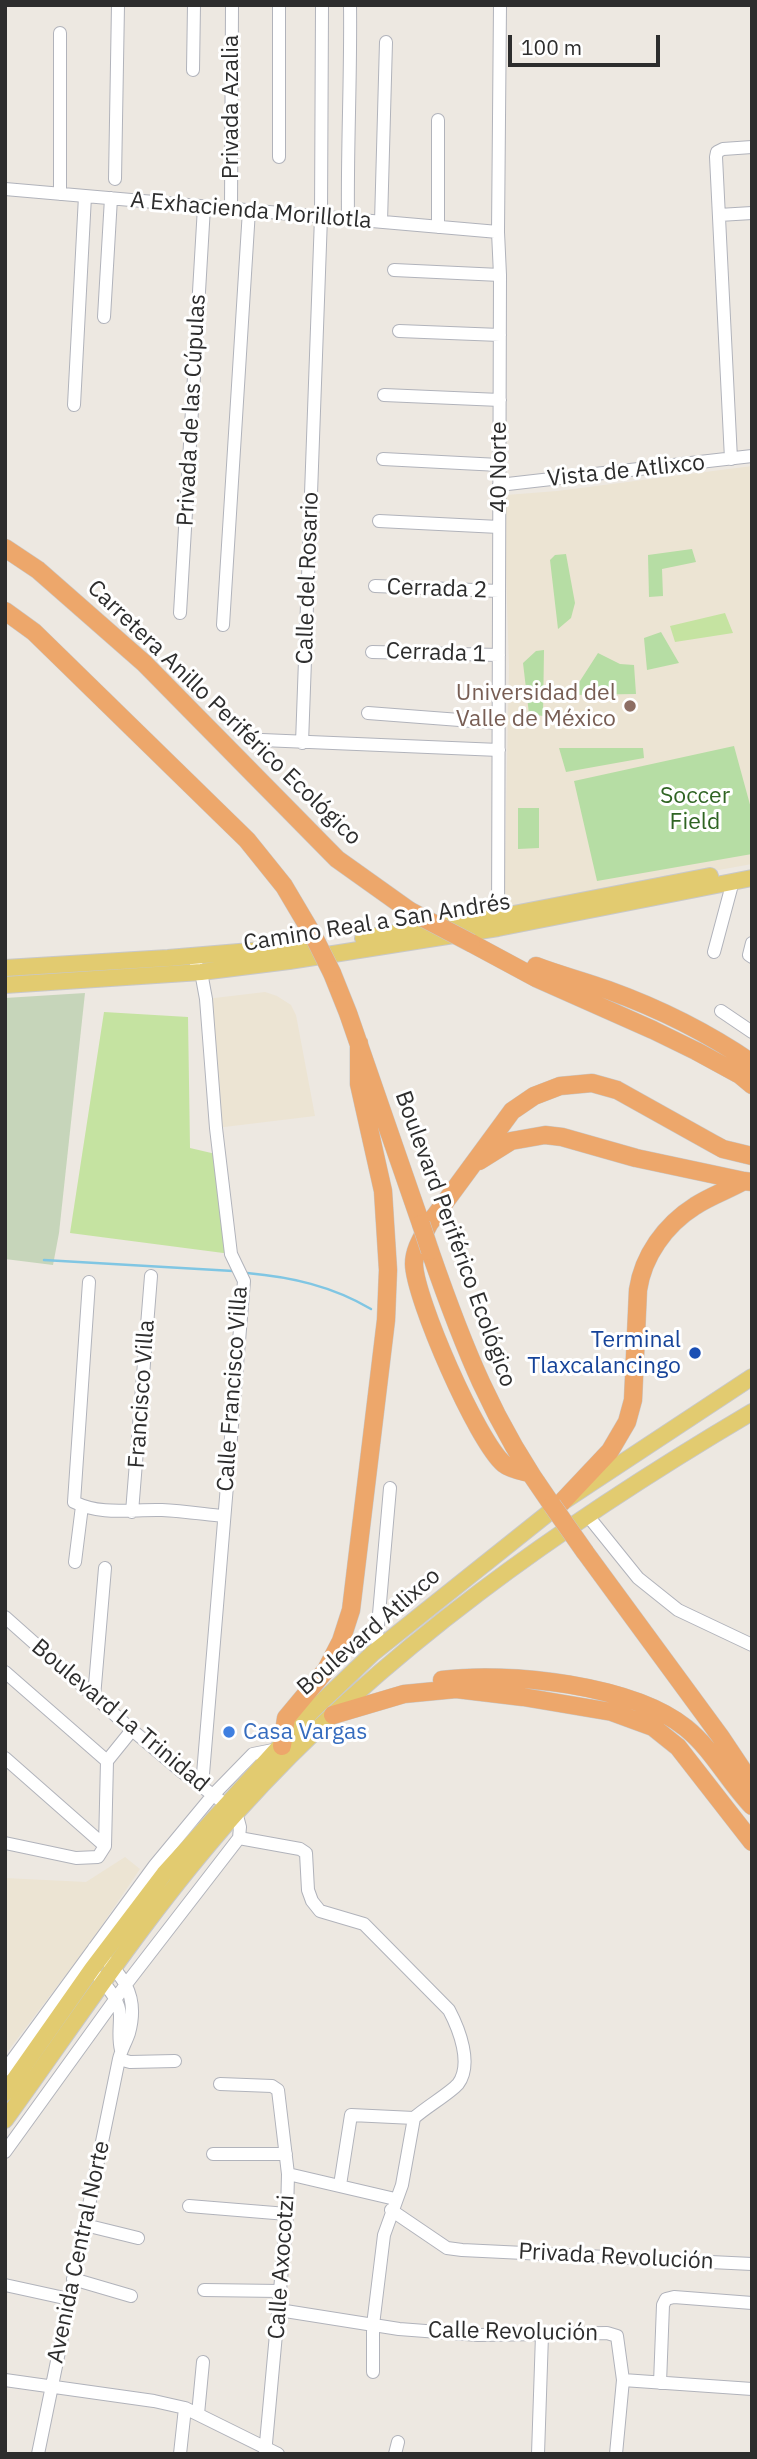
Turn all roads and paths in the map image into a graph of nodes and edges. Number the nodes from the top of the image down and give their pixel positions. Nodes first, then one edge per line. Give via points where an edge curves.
1 (118, 5) edge
2 (194, 5) edge
3 (232, 5) edge
4 (279, 5) edge
5 (322, 5) edge
6 (350, 5) edge
7 (500, 5) edge
8 (60, 33) dead end
9 (386, 42) dead end
10 (193, 70) dead end
11 (438, 120) dead end
12 (752, 147) edge
13 (279, 157) dead end
14 (115, 179) dead end
15 (5, 189) edge
16 (60, 194) junction
17 (85, 196) junction
18 (111, 198) junction
19 (204, 206) junction
20 (231, 209) junction
21 (249, 210) junction
22 (752, 213) edge
23 (719, 215) junction
24 (321, 217) junction
25 (348, 219) junction
26 (381, 222) junction
27 (438, 227) junction
28 (498, 232) junction
29 (394, 270) dead end
30 (500, 275) junction
31 (104, 317) dead end
32 (399, 331) dead end
33 (500, 335) junction
34 (384, 395) dead end
35 (500, 400) junction
36 (74, 405) dead end
37 (752, 456) edge
38 (383, 459) dead end
39 (731, 459) junction
40 (499, 465) junction
41 (499, 485) junction
42 (379, 521) dead end
43 (499, 527) junction
44 (5, 548) edge
45 (375, 586) dead end
46 (499, 591) junction
47 (5, 611) edge
48 (180, 613) dead end
49 (223, 625) dead end
50 (372, 652) dead end
51 (499, 655) junction
52 (368, 713) dead end
53 (499, 723) junction
54 (262, 740) dead end
55 (302, 743) junction
56 (499, 750) junction
57 (752, 868) edge
58 (752, 878) edge
59 (733, 881) junction
60 (498, 922) junction
61 (752, 943) edge
62 (479, 946) junction
63 (714, 952) dead end
64 (189, 956) junction
65 (752, 957) edge
66 (35, 966) junction
67 (5, 968) edge
68 (201, 972) junction
69 (39, 983) junction
70 (5, 985) edge
71 (721, 1011) dead end
72 (752, 1032) edge
73 (359, 1043) junction
74 (752, 1063) edge
75 (752, 1085) edge
76 (752, 1156) edge
77 (474, 1163) junction
78 (748, 1181) edge
79 (151, 1276) dead end
80 (89, 1282) dead end
81 (752, 1377) edge
82 (752, 1412) edge
83 (658, 1437) junction
84 (671, 1460) junction
85 (528, 1473) junction
86 (390, 1488) dead end
87 (561, 1503) junction
88 (78, 1504) junction
89 (132, 1512) junction
90 (223, 1516) junction
91 (588, 1516) junction
92 (75, 1562) dead end
93 (105, 1568) dead end
94 (5, 1617) edge
95 (752, 1645) edge
96 (378, 1649) junction
97 (5, 1672) edge
98 (94, 1697) junction
99 (336, 1713) junction
100 (132, 1730) junction
101 (280, 1747) junction
102 (5, 1758) edge
103 (107, 1760) junction
104 (752, 1784) edge
105 (202, 1786) junction
106 (225, 1804) junction
107 (752, 1806) edge
108 (239, 1838) junction
109 (752, 1842) edge
110 (5, 1843) edge
111 (105, 1846) junction
112 (98, 1952) junction
113 (88, 1966) junction
114 (114, 1969) junction
115 (104, 1983) junction
116 (127, 1983) junction
117 (115, 1998) junction
118 (120, 2055) junction
119 (175, 2061) dead end
120 (5, 2070) edge
121 (220, 2084) dead end
122 (5, 2093) edge
123 (414, 2118) junction
124 (5, 2120) edge
125 (5, 2152) edge
126 (213, 2154) dead end
127 (286, 2154) junction
128 (288, 2174) junction
129 (340, 2185) junction
130 (393, 2205) junction
131 (189, 2206) dead end
132 (287, 2214) junction
133 (85, 2225) junction
134 (138, 2238) dead end
135 (752, 2264) edge
136 (74, 2279) junction
137 (5, 2286) edge
138 (204, 2290) dead end
139 (281, 2291) junction
140 (131, 2296) dead end
141 (69, 2299) junction
142 (752, 2303) edge
143 (279, 2311) junction
144 (373, 2325) junction
145 (542, 2335) junction
146 (203, 2362) dead end
147 (373, 2372) dead end
148 (5, 2380) edge
149 (623, 2380) junction
150 (660, 2383) junction
151 (52, 2385) junction
152 (752, 2389) edge
153 (191, 2411) junction
154 (270, 2452) edge
155 (38, 2454) edge
156 (180, 2454) edge
157 (538, 2454) edge
158 (616, 2454) edge

1 - 14 street
2 - 10 street
3 - 20 street, Privada Azalia
4 - 13 street
5 - 24 street, Calle del Rosario
6 - 25 street
7 - 28 street, 40 Norte
8 - 16 street
9 - 26 street
11 - 27 street
12 - 23 street via 717,152
15 - 16 street, A Exhacienda Morillotla
16 - 17 street, A Exhacienda Morillotla
17 - 18 street, A Exhacienda Morillotla
17 - 36 street
18 - 19 street, A Exhacienda Morillotla
18 - 31 street
19 - 20 street, A Exhacienda Morillotla
19 - 48 street, Privada de las Cúpulas
20 - 21 street, A Exhacienda Morillotla
21 - 24 street, A Exhacienda Morillotla
21 - 49 street
22 - 23 street
23 - 39 street
24 - 25 street, A Exhacienda Morillotla
24 - 55 street, Calle del Rosario
25 - 26 street, A Exhacienda Morillotla
26 - 27 street, A Exhacienda Morillotla
27 - 28 street, A Exhacienda Morillotla
28 - 30 street, 40 Norte
29 - 30 street
30 - 33 street, 40 Norte
32 - 33 street
33 - 35 street, 40 Norte
34 - 35 street
35 - 40 street, 40 Norte
37 - 39 street, Vista de Atlixco
38 - 40 street
39 - 41 street, Vista de Atlixco
40 - 41 street, 40 Norte
41 - 43 street, 40 Norte
42 - 43 street
43 - 46 street, 40 Norte
44 - 62 highway, Carretera Anillo Periférico Ecológico, bridge via 38,570 144,663 337,859 410,911
45 - 46 street, Cerrada 2
46 - 51 street, 40 Norte
47 - 73 highway, Boulevard Periférico Ecológico, bridge via 34,632 247,840 284,886 313,935
50 - 51 street, Cerrada 1
51 - 53 street, 40 Norte
52 - 53 street
53 - 56 street, 40 Norte
54 - 55 street
55 - 56 street
56 - 60 street, 40 Norte
57 - 60 main road, Camino Real a San Andrés
58 - 59 main road, Camino Real a San Andrés
59 - 60 main road, Camino Real a San Andrés
59 - 63 street
60 - 64 main road, Camino Real a San Andrés via 289,950
60 - 68 main road, Camino Real a San Andrés
61 - 65 street
62 - 74 highway via 630,998
62 - 75 highway via 536,978 696,1051
64 - 66 main road, Camino Real a San Andrés
64 - 68 street, Calle Francisco Villa
66 - 67 main road, Camino Real a San Andrés
66 - 69 main road
68 - 69 main road, Camino Real a San Andrés
68 - 90 street, Calle Francisco Villa via 232,1254 244,1281
69 - 70 main road, Camino Real a San Andrés
71 - 72 street
73 - 85 highway, Boulevard Periférico Ecológico, bridge via 457,1328 486,1397
73 - 101 highway via 359,1084 386,1218 386,1320 351,1610 326,1670 286,1718
76 - 77 highway via 723,1149 617,1090 572,1083 522,1102 500,1124
77 - 78 highway via 511,1141 545,1135
77 - 85 highway via 419,1242 414,1258 416,1278 436,1338 490,1445 507,1466
78 - 87 highway via 693,1207 650,1252 638,1290 633,1400 627,1422 610,1451
79 - 89 street, Francisco Villa
80 - 88 street
81 - 83 main road, Boulevard Atlixco
82 - 84 main road, Boulevard Atlixco
83 - 84 main road
83 - 87 main road, Boulevard Atlixco
84 - 91 main road, Boulevard Atlixco
85 - 104 highway, Boulevard Periférico Ecológico, bridge
86 - 96 street
87 - 96 main road, Boulevard Atlixco
88 - 89 street
88 - 92 street
89 - 90 street
90 - 105 street, Calle Francisco Villa
91 - 95 street via 638,1578 678,1610
91 - 99 main road, Boulevard Atlixco via 461,1607
93 - 98 street
94 - 98 street, Boulevard La Trinidad
96 - 101 main road, Boulevard Atlixco
97 - 103 street
98 - 100 street, Boulevard La Trinidad
99 - 106 main road, Boulevard Atlixco
99 - 107 highway via 394,1690 475,1677 543,1681 621,1696 660,1710 686,1728
99 - 109 highway via 404,1694 456,1689 628,1716 664,1733 678,1747
100 - 103 street
100 - 105 street, Boulevard La Trinidad
101 - 106 main road, Boulevard Atlixco
102 - 111 street
103 - 111 street
105 - 106 street, Boulevard La Trinidad
106 - 108 street via 240,1827
106 - 112 main road, Boulevard Atlixco
106 - 114 main road via 176,1884
108 - 116 street
108 - 123 street via 306,1853 308,1889 320,1910 364,1924 449,2010 458,2027 464,2070 459,2082
110 - 111 street via 76,1858 98,1857
112 - 113 main road, Boulevard Atlixco
112 - 114 street
113 - 115 street
113 - 120 street
113 - 122 main road, Boulevard Atlixco
114 - 115 main road
114 - 116 street
115 - 117 street
115 - 124 main road
116 - 117 street
116 - 118 street, Avenida Central Norte via 132,2014
117 - 118 street, Avenida Central Norte via 120,2014
117 - 125 street
118 - 119 street via 130,2062
118 - 133 street, Avenida Central Norte
121 - 127 street, Calle Axocotzi via 276,2087
123 - 129 street via 351,2115
123 - 130 street via 402,2185
126 - 127 street
127 - 128 street, Calle Axocotzi
128 - 129 street
128 - 132 street, Calle Axocotzi
129 - 130 street
130 - 135 street, Privada Revolución via 447,2248
130 - 144 street via 384,2235
131 - 132 street
132 - 139 street, Calle Axocotzi
133 - 134 street
133 - 136 street, Avenida Central Norte
136 - 140 street
136 - 141 street, Avenida Central Norte
137 - 141 street
138 - 139 street
139 - 143 street, Calle Axocotzi
141 - 151 street, Avenida Central Norte
142 - 150 street via 666,2299
143 - 144 street, Calle Revolución
143 - 154 street, Calle Axocotzi
144 - 145 street, Calle Revolución via 478,2335
144 - 147 street
145 - 149 street, Calle Revolución via 617,2336
145 - 157 street
146 - 153 street
148 - 151 street
149 - 150 street
149 - 158 street
150 - 152 street
151 - 153 street
151 - 155 street, Avenida Central Norte
153 - 154 street
153 - 156 street

